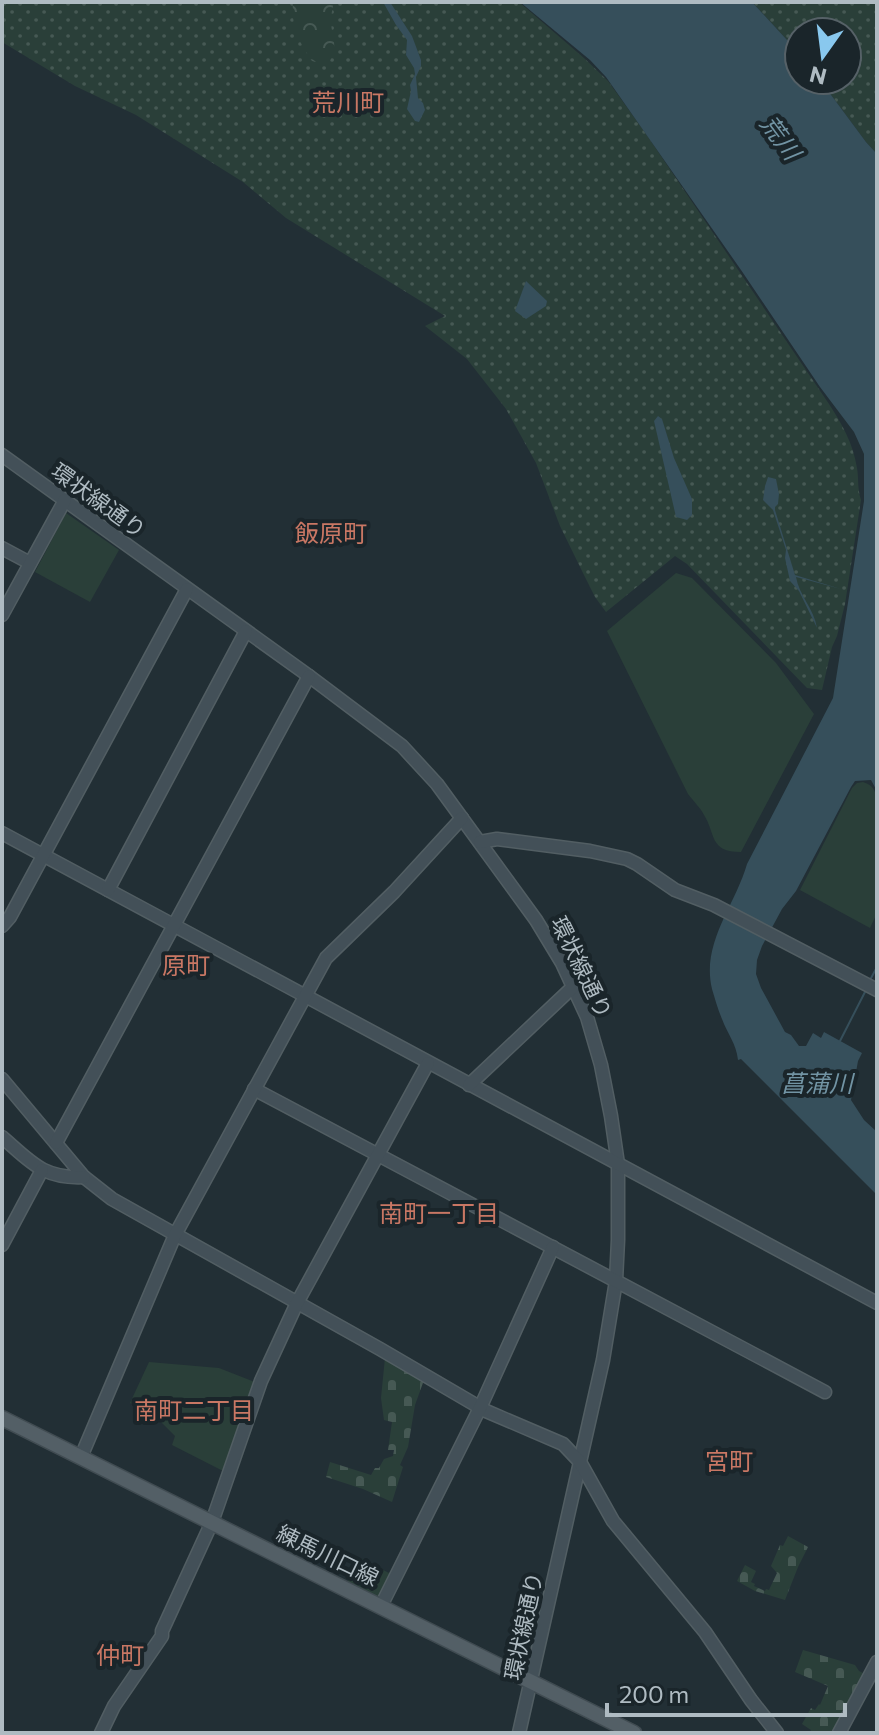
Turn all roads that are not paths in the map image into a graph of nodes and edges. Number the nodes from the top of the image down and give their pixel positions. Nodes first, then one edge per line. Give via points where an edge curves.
1 (2, 455) edge
2 (65, 500) junction
3 (2, 548) edge
4 (30, 563) junction
5 (187, 589) junction
6 (2, 615) edge
7 (246, 631) junction
8 (309, 676) junction
9 (462, 818) junction
10 (2, 833) edge
11 (480, 842) junction
12 (43, 855) junction
13 (108, 890) junction
14 (2, 926) edge
15 (174, 926) junction
16 (574, 986) junction
17 (873, 988) edge
18 (304, 996) junction
19 (428, 1063) junction
20 (3, 1083) edge
21 (469, 1085) junction
22 (254, 1089) junction
23 (2, 1137) edge
24 (56, 1143) junction
25 (379, 1155) junction
26 (618, 1164) junction
27 (42, 1170) junction
28 (84, 1177) junction
29 (175, 1235) junction
30 (2, 1245) edge
31 (553, 1247) junction
32 (616, 1281) junction
33 (297, 1303) junction
34 (877, 1303) edge
35 (825, 1392) dead end
36 (480, 1408) junction
37 (2, 1418) edge
38 (81, 1457) junction
39 (580, 1462) junction
40 (212, 1522) junction
41 (381, 1606) junction
42 (877, 1662) edge
43 (531, 1681) junction
44 (101, 1733) edge
45 (519, 1733) edge
46 (634, 1733) edge
47 (777, 1733) edge
48 (839, 1733) edge

1 - 2 street, 環状線通り
2 - 4 street
2 - 5 street, 環状線通り
3 - 4 street
4 - 6 street
5 - 7 street, 環状線通り
5 - 12 street
7 - 8 street, 環状線通り
7 - 13 street
8 - 9 street, 環状線通り via 402,746
8 - 15 street
9 - 11 street, 環状線通り
9 - 18 street via 326,958
10 - 12 street
11 - 16 street, 環状線通り via 552,944
11 - 17 street via 497,839 611,855 637,864 675,890
12 - 13 street
12 - 14 street
13 - 15 street
15 - 18 street
15 - 24 street
16 - 21 street
16 - 26 street, 環状線通り via 601,1065
18 - 19 street
18 - 22 street
19 - 21 street
19 - 25 street
20 - 24 street
21 - 26 street
22 - 25 street
22 - 29 street
23 - 27 street
24 - 28 street
25 - 31 street
25 - 33 street
26 - 32 street, 環状線通り
26 - 34 street
27 - 28 street
27 - 30 street
28 - 29 street
29 - 33 street
29 - 38 street
31 - 32 street
31 - 36 street
32 - 35 street
32 - 39 street, 環状線通り
33 - 36 street
33 - 40 street via 261,1381
36 - 39 street via 563,1444
36 - 41 street
37 - 38 main road, 練馬川口線
38 - 40 main road, 練馬川口線
39 - 43 street, 環状線通り
39 - 47 street via 613,1521 705,1632
40 - 41 main road, 練馬川口線
40 - 44 street via 162,1636
41 - 43 main road, 練馬川口線
42 - 48 street
43 - 45 street, 環状線通り
43 - 46 main road, 練馬川口線

